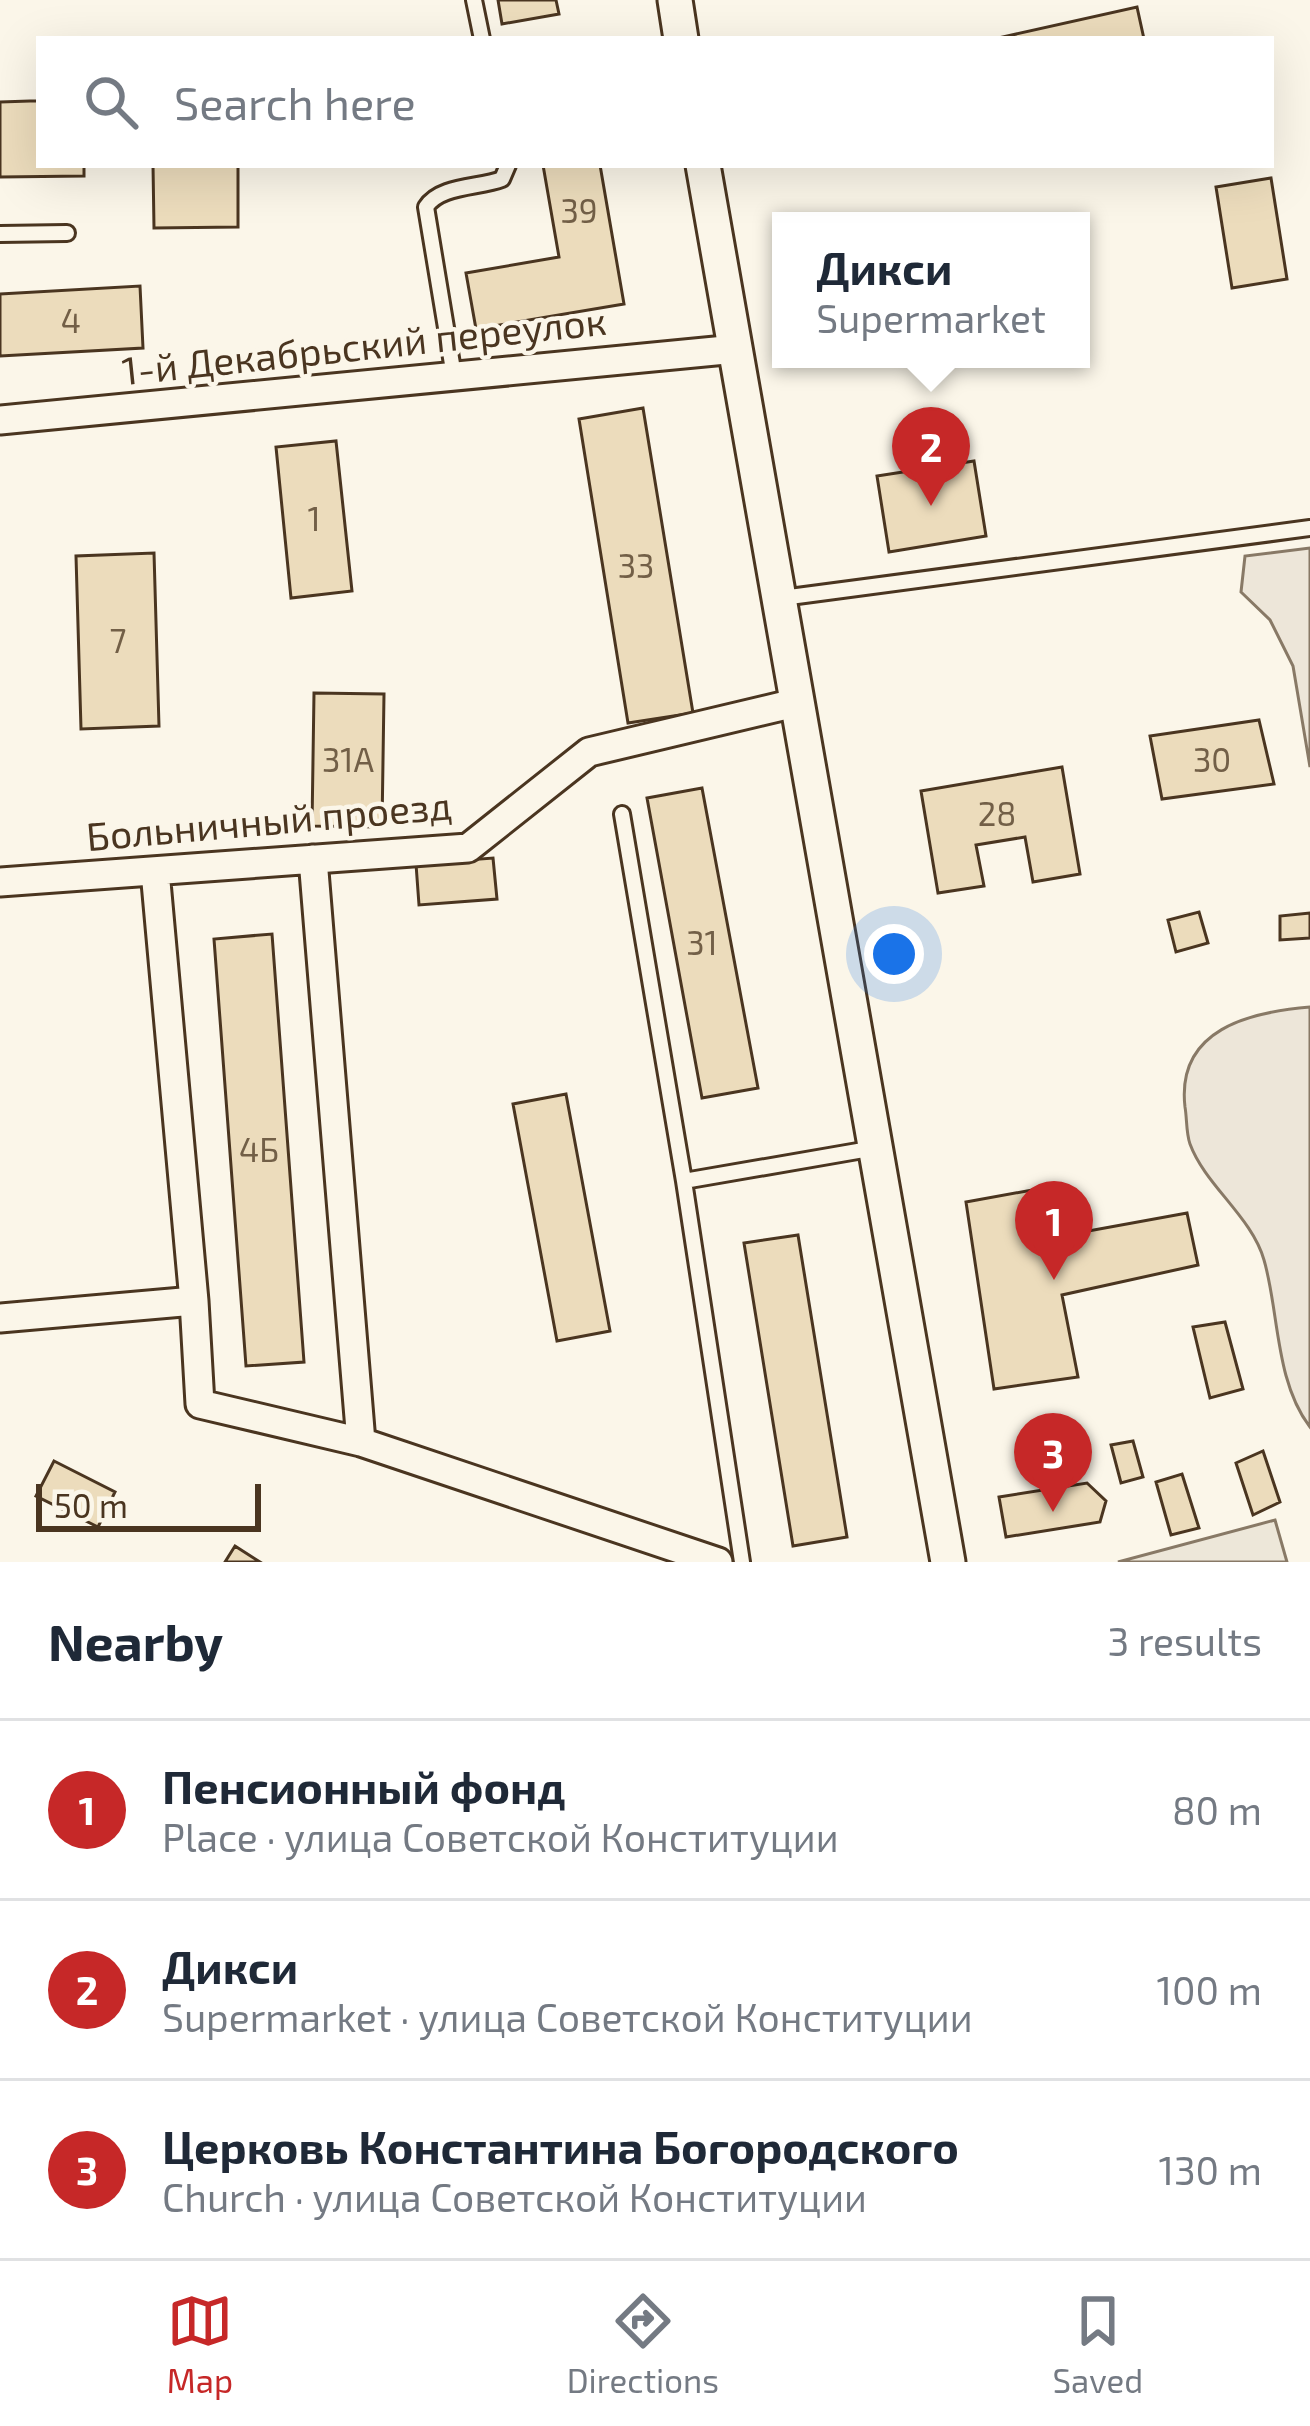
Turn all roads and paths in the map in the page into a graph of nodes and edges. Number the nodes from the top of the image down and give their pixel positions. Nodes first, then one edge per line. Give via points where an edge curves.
1 (474, 0) edge
2 (675, 0) edge
3 (481, 36) edge
4 (681, 36) edge
5 (507, 168) edge
6 (705, 168) edge
7 (67, 233) dead end
8 (0, 234) edge
9 (736, 349) junction
10 (454, 376) junction
11 (0, 420) edge
12 (1310, 527) edge
13 (777, 599) junction
14 (795, 704) junction
15 (622, 814) dead end
16 (313, 860) junction
17 (155, 871) junction
18 (0, 882) edge
19 (875, 1148) junction
20 (684, 1181) junction
21 (194, 1301) junction
22 (0, 1318) edge
23 (361, 1442) junction
24 (718, 1562) edge
25 (742, 1562) edge
26 (948, 1562) edge

1 - 3 lane
2 - 4 street
5 - 10 lane via 502,179 440,194 426,207
6 - 9 street
7 - 8 lane
9 - 10 street, 1-й Декабрьский переулок
9 - 13 street
10 - 11 street, 1-й Декабрьский переулок
12 - 13 lane
13 - 14 street
14 - 16 street, Больничный проезд via 589,752 468,848
14 - 19 street
15 - 20 lane
16 - 17 street, Больничный проезд
16 - 23 street
17 - 18 street, Больничный проезд
17 - 21 street
19 - 20 lane
19 - 26 street
20 - 25 lane
21 - 22 street
21 - 23 street via 200,1404
23 - 24 street

